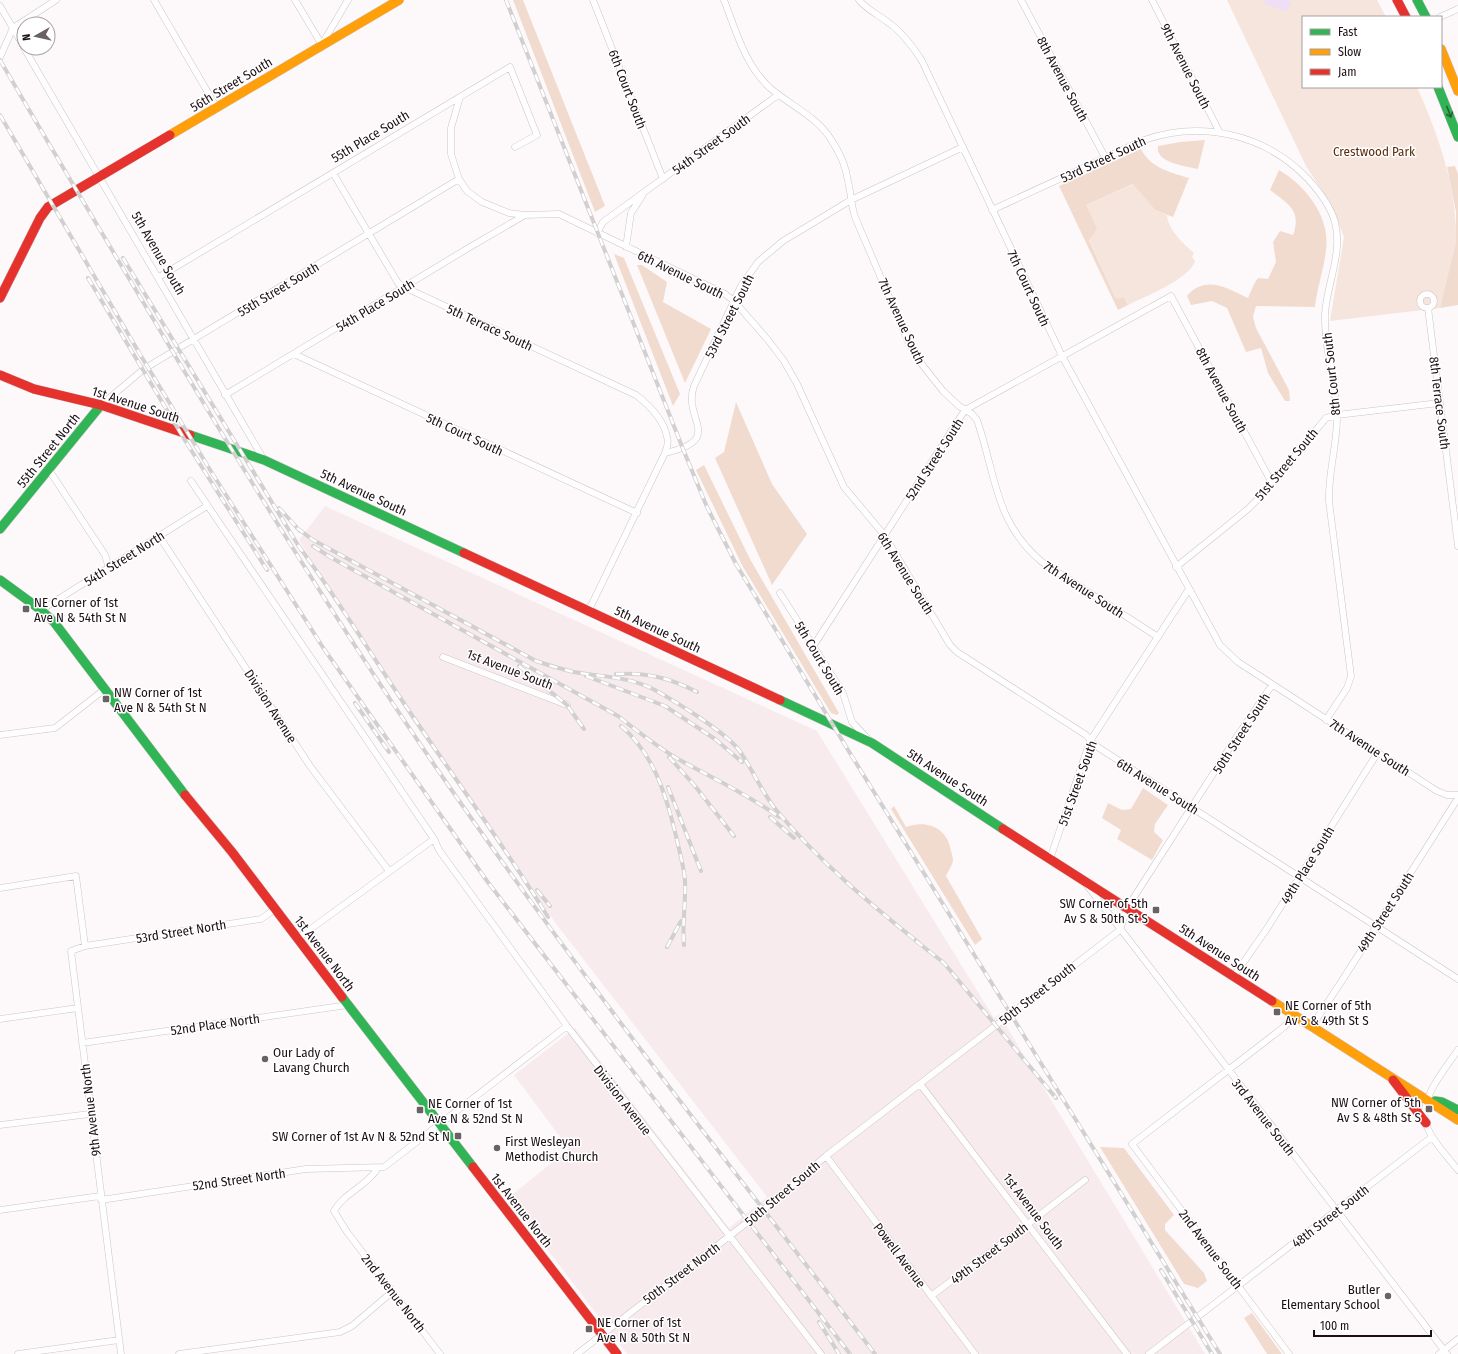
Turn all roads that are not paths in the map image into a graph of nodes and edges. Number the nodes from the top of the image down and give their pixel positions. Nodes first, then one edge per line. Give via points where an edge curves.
1 (56, 0) edge
2 (154, 0) edge
3 (295, 0) edge
4 (348, 0) edge
5 (399, 0) edge
6 (593, 0) edge
7 (724, 0) edge
8 (859, 0) edge
9 (1022, 0) edge
10 (1152, 0) edge
11 (1397, 0) edge
12 (1417, 0) edge
13 (0, 6) edge
14 (1458, 8) edge
15 (1405, 16) edge
16 (1425, 16) edge
17 (1442, 16) edge
18 (13, 28) junction
19 (16, 33) edge
20 (322, 46) junction
21 (1442, 51) edge
22 (0, 56) edge
23 (29, 56) edge
24 (1438, 88) edge
25 (1458, 91) edge
26 (778, 95) junction
27 (460, 97) junction
28 (216, 108) junction
29 (1219, 132) junction
30 (1458, 137) edge
31 (515, 147) dead end
32 (962, 147) junction
33 (1105, 157) junction
34 (333, 173) junction
35 (100, 177) junction
36 (459, 179) junction
37 (663, 179) junction
38 (644, 193) junction
39 (851, 200) junction
40 (992, 210) junction
41 (525, 215) junction
42 (597, 233) junction
43 (369, 234) junction
44 (626, 247) junction
45 (159, 278) junction
46 (404, 287) junction
47 (1171, 296) joint
48 (0, 298) edge
49 (734, 301) junction
50 (1428, 308) dead end
51 (194, 339) junction
52 (294, 354) junction
53 (1062, 356) junction
54 (0, 375) edge
55 (225, 395) junction
56 (1439, 403) junction
57 (101, 405) junction
58 (966, 410) junction
59 (1337, 415) junction
60 (666, 453) junction
61 (264, 460) junction
62 (48, 470) junction
63 (191, 481) dead end
64 (1272, 483) junction
65 (207, 506) junction
66 (637, 513) junction
67 (0, 529) edge
68 (159, 536) junction
69 (885, 536) junction
70 (1458, 546) edge
71 (1176, 567) junction
72 (109, 568) junction
73 (0, 580) edge
74 (1189, 589) junction
75 (780, 593) dead end
76 (41, 610) junction
77 (588, 612) junction
78 (1158, 637) junction
79 (814, 645) junction
80 (443, 657) dead end
81 (1272, 685) junction
82 (105, 689) junction
83 (567, 705) dead end
84 (1326, 720) junction
85 (0, 735) edge
86 (1090, 742) junction
87 (872, 743) junction
88 (1378, 752) junction
89 (1458, 797) edge
90 (1192, 807) junction
91 (434, 839) junction
92 (1050, 859) junction
93 (389, 871) junction
94 (1299, 877) junction
95 (1082, 880) junction
96 (0, 888) edge
97 (1127, 908) junction
98 (275, 909) junction
99 (1376, 926) junction
100 (1120, 930) junction
101 (297, 939) junction
102 (85, 946) junction
103 (1234, 976) junction
104 (1458, 979) edge
105 (348, 1005) junction
106 (78, 1008) junction
107 (1296, 1015) junction
108 (0, 1019) edge
109 (567, 1026) junction
110 (1312, 1026) junction
111 (82, 1043) junction
112 (1458, 1050) edge
113 (1228, 1070) junction
114 (1389, 1076) junction
115 (920, 1084) junction
116 (1428, 1100) junction
117 (1458, 1110) edge
118 (90, 1114) junction
119 (1458, 1120) edge
120 (438, 1123) junction
121 (1426, 1123) junction
122 (0, 1125) edge
123 (1432, 1137) junction
124 (826, 1156) junction
125 (378, 1168) junction
126 (1458, 1170) edge
127 (1085, 1180) dead end
128 (100, 1198) junction
129 (0, 1210) edge
130 (1336, 1211) junction
131 (1028, 1224) junction
132 (347, 1232) joint
133 (729, 1236) junction
134 (1239, 1286) junction
135 (392, 1292) junction
136 (931, 1296) junction
137 (602, 1334) junction
138 (1458, 1339) edge
139 (119, 1340) junction
140 (1443, 1353) edge
141 (18, 1354) edge
142 (121, 1354) edge
143 (179, 1354) edge
144 (440, 1354) edge
145 (577, 1354) edge
146 (618, 1354) edge
147 (821, 1354) edge
148 (975, 1354) edge
149 (1127, 1354) edge
150 (1149, 1354) edge
151 (1289, 1354) edge

1 - 18 street
2 - 28 street
3 - 20 street
4 - 20 street
5 - 20 street, 56th Street South
6 - 37 street, 6th Court South
7 - 26 street, 7th Avenue South via 749,61
8 - 32 street, 7th Court South via 897,29 916,52
9 - 33 street, 8th Avenue South
10 - 29 street, 9th Avenue South
11 - 15 street
12 - 16 street
13 - 18 street, 5th Avenue South
14 - 17 street
18 - 19 street, 5th Avenue South
18 - 22 street
20 - 28 street, 56th Street South
21 - 25 street
23 - 35 street, 5th Avenue South
24 -> 30 street
26 - 37 street, 54th Street South
26 - 39 street, 7th Avenue South via 812,119 832,140 845,168
27 - 31 street, 55th Place South via 510,67 537,135
27 - 34 street, 55th Place South
27 - 36 street, 6th Avenue South via 451,128 451,154
28 - 35 street, 56th Street South
29 - 33 street, 53rd Street South via 1199,130 1169,133 1144,140
29 - 59 street, 8th Court South via 1247,139 1284,158 1314,186 1332,213 1338,245 1327,297 1325,324
32 - 39 street, 53rd Street South
32 - 40 street, 7th Court South
33 - 40 street, 53rd Street South
34 - 43 street, 5th Terrace South
34 - 45 street, 55th Place South
35 - 45 street, 5th Avenue South
35 - 48 street, 56th Street South via 43,212
36 - 41 street, 6th Avenue South via 467,191 482,202 510,213
36 - 43 street, 55th Street South
37 - 38 street, 54th Street South
38 - 42 street, 54th Street South via 603,222
38 - 44 street, 54th Street South via 631,214
39 - 49 street, 53rd Street South via 783,242 758,262
39 - 58 street, 7th Avenue South via 855,217 913,351 935,382
40 - 53 street, 7th Court South
41 - 42 street, 6th Avenue South via 559,214
41 - 46 street, 54th Place South
42 - 44 street, 6th Avenue South
43 - 46 street, 5th Terrace South via 398,283
43 - 51 street, 55th Street South
44 - 49 street, 6th Avenue South via 725,294
45 - 51 street, 5th Avenue South
46 - 52 street, 54th Place South
46 - 60 street, 5th Terrace South via 636,395 650,406 668,437
47 - 53 street, 52nd Street South
47 - 64 street, 8th Avenue South
49 - 60 street, 53rd Street South via 692,391 691,401 698,424 698,435 692,444
49 - 69 street, 6th Avenue South via 784,361 844,487
50 - 56 street, 8th Terrace South
51 - 55 street, 5th Avenue South
51 - 57 street, 55th Street South via 144,369
52 - 55 street, 54th Place South
52 - 66 street, 5th Court South
53 - 58 street, 52nd Street South
53 - 71 street, 7th Court South
54 - 57 street, 1st Avenue South via 34,389
55 - 61 street, 5th Avenue South
56 - 59 street, 51st Street South
56 - 70 street, 8th Terrace South
57 - 61 street, 1st Avenue South
57 - 62 street, 55th Street North
58 - 69 street, 52nd Street South
58 - 78 street, 7th Avenue South via 977,420 1005,515 1026,547 1042,562
59 - 64 street, 51st Street South via 1329,416 1320,423
59 - 84 street, 8th Court South via 1329,501 1351,676 1347,688
60 - 66 street
61 - 77 street, 5th Avenue South
62 - 67 street, 55th Street North
62 - 72 street via 104,555
63 - 65 street, Division Avenue
64 - 71 street, 51st Street South via 1244,513
65 - 68 street, 54th Street North
65 - 91 street, Division Avenue
66 - 77 street
68 - 72 street, 54th Street North
68 - 93 street, Division Avenue via 310,766
69 - 79 street, 52nd Street South
69 - 86 street, 6th Avenue South via 953,648 1086,735
71 - 74 street, 7th Court South
72 - 76 street, 54th Street North
73 - 76 street, 1st Avenue North
74 - 78 street, 51st Street South
74 - 81 street, 7th Avenue South via 1215,638 1226,652
75 - 79 street, 5th Court South
76 - 82 street, 1st Avenue North via 54,622
77 - 87 street, 5th Avenue South
78 - 86 street, 51st Street South
79 - 87 street, 5th Court South via 843,693 852,722
80 - 83 street, 1st Avenue South
81 - 84 street, 7th Avenue South
81 - 90 street, 50th Street South
82 - 85 street via 55,728
82 - 98 street, 1st Avenue North
84 - 88 street, 7th Avenue South
86 - 90 street, 6th Avenue South
86 - 92 street, 51st Street South
87 - 92 street, 5th Avenue South
88 - 89 street, 7th Avenue South via 1437,791
88 - 94 street, 49th Place South
89 - 99 street, 49th Street South
90 - 94 street, 6th Avenue South
90 - 97 street, 50th Street South
91 - 93 street
91 - 109 street, Division Avenue via 439,850
92 - 95 street, 5th Avenue South
93 - 101 street
94 - 99 street, 6th Avenue South
94 - 103 street, 49th Place South via 1268,928
95 - 97 street, 5th Avenue South
95 - 100 street, 3rd Avenue South
96 - 102 street via 76,876
97 - 100 street, 50th Street South
97 - 103 street, 5th Avenue South
98 - 101 street, 1st Avenue North
98 - 102 street, 53rd Street North via 261,919
99 - 104 street, 6th Avenue South
99 - 110 street, 49th Street South
100 - 113 street, 3rd Avenue South via 1145,959
100 - 115 street, 50th Street South
101 - 105 street, 1st Avenue North
102 - 106 street, 9th Avenue North via 71,951
103 - 107 street, 5th Avenue South
105 - 111 street, 52nd Place North
105 - 120 street, 1st Avenue North
106 - 108 street
106 - 111 street, 9th Avenue North
107 - 110 street, 5th Avenue South
107 - 113 street
109 - 120 street, 52nd Street North
109 - 133 street, Division Avenue
110 - 114 street, 5th Avenue South
111 - 118 street, 9th Avenue North
112 - 116 street
113 - 130 street, 3rd Avenue South
113 - 134 street, 2nd Avenue South via 1132,1144
114 - 116 street, 5th Avenue South
114 - 121 street
115 - 124 street, 50th Street South
115 - 131 street, 1st Avenue South
116 - 117 street, 5th Avenue South via 1442,1102
116 - 119 street, 5th Avenue South
116 - 121 street
118 - 122 street
118 - 128 street, 9th Avenue North
120 - 125 street, 52nd Street North via 384,1167
120 - 137 street, 1st Avenue North
121 - 123 street
123 - 126 street
123 - 130 street, 48th Street South
124 - 133 street, 50th Street South
124 - 136 street, Powell Avenue
125 - 128 street, 52nd Street North via 306,1169
125 - 132 street, 52nd Street North via 373,1177 338,1203 334,1212
127 - 131 street, 49th Street South
128 - 129 street, 52nd Street North
128 - 139 street, 9th Avenue North
130 - 134 street, 48th Street South
130 - 140 street, 3rd Avenue South
131 - 136 street, 49th Street South
131 - 149 street, 1st Avenue South
132 - 135 street, 2nd Avenue North
133 - 137 street, 50th Street North
133 - 147 street, Division Avenue
134 - 150 street, 48th Street South
134 - 151 street, 2nd Avenue South
135 - 143 street via 352,1326 340,1332
135 - 144 street, 2nd Avenue North
136 - 148 street, Powell Avenue
137 - 145 street, 50th Street North
137 - 146 street, 1st Avenue North
138 - 140 street
139 - 141 street
139 - 142 street, 9th Avenue North

